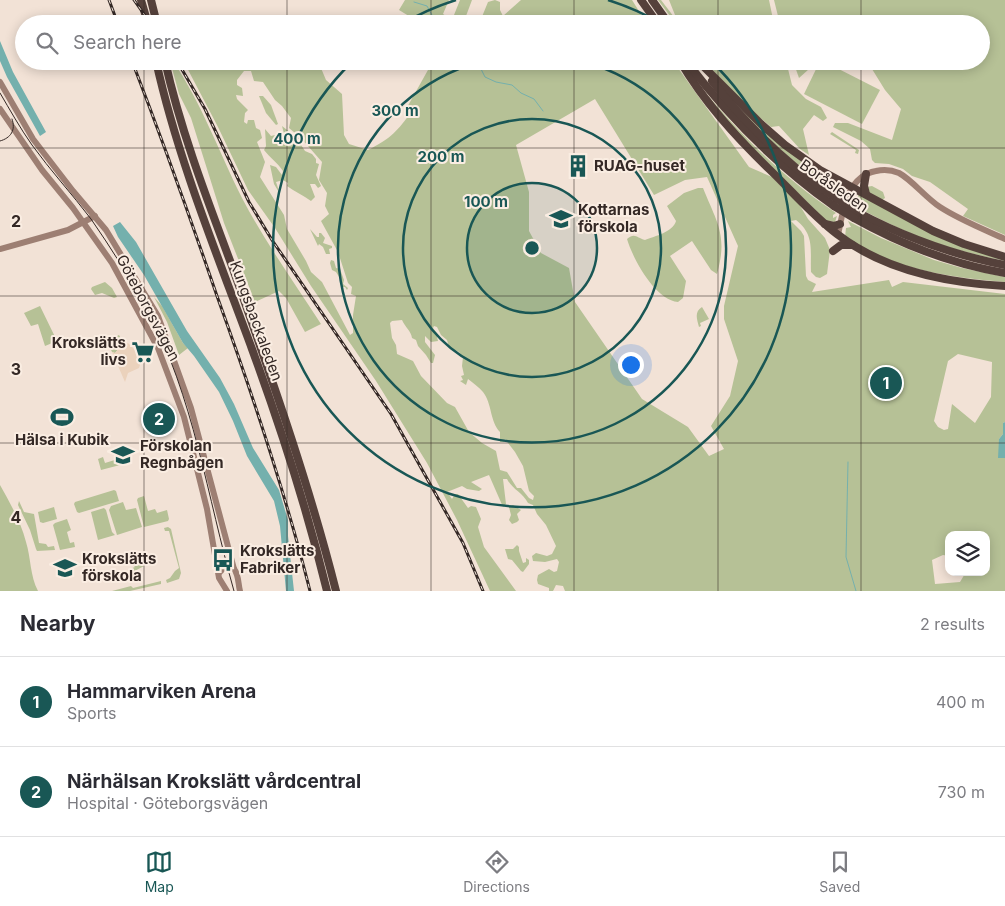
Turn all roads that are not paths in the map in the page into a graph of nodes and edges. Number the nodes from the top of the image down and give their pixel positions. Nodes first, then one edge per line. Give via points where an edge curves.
1 (141, 0) edge
2 (151, 0) edge
3 (641, 0) edge
4 (652, 0) edge
5 (145, 15) edge
6 (155, 15) edge
7 (652, 15) edge
8 (663, 15) edge
9 (158, 70) edge
10 (167, 70) edge
11 (686, 70) edge
12 (693, 70) edge
13 (705, 70) edge
14 (707, 70) edge
15 (0, 82) edge
16 (1, 110) edge
17 (866, 174) junction
18 (852, 187) junction
19 (866, 194) junction
20 (835, 202) junction
21 (856, 215) junction
22 (95, 216) junction
23 (84, 222) junction
24 (825, 224) junction
25 (840, 224) junction
26 (838, 235) junction
27 (1005, 239) edge
28 (852, 245) junction
29 (0, 249) edge
30 (834, 251) dead end
31 (1005, 257) edge
32 (1005, 265) edge
33 (1005, 273) edge
34 (1005, 286) edge
35 (234, 569) junction
36 (219, 573) junction
37 (237, 580) junction
38 (226, 588) edge
39 (240, 591) edge
40 (327, 591) edge
41 (336, 591) edge

1 - 5 highway
2 - 6 highway
3 - 7 highway
4 - 8 highway
9 - 40 highway, Kungsbackaleden via 182,156 281,432
10 - 41 highway, Kungsbackaleden via 183,130 276,388 307,484
11 - 24 highway via 730,130
12 - 20 highway, Boråsleden via 758,144 795,177
13 - 20 highway, Boråsleden via 727,101 764,140
14 - 18 highway via 784,145
15 - 22 main road, Göteborgsvägen via 25,127
16 - 23 main road, Göteborgsvägen via 42,170
17 - 18 main road
17 - 19 highway
17 - 27 main road via 885,170 898,173 938,206
18 - 19 highway
18 - 25 main road
19 - 31 highway via 933,231
20 - 21 highway, Boråsleden, bridge
21 - 32 highway, Boråsleden via 950,252
21 - 33 highway, Boråsleden via 877,231 917,249
22 - 23 main road
22 - 35 main road, Göteborgsvägen via 154,308 171,349 191,408
23 - 29 main road via 63,232
23 - 36 main road, Göteborgsvägen via 138,307 168,373 198,470
24 - 25 highway
24 - 26 highway
25 - 26 main road
26 - 28 highway
28 - 30 highway via 841,245
28 - 34 highway via 915,270 960,281
35 - 36 main road via 225,567
35 - 37 main road, Göteborgsvägen
36 - 38 main road, Göteborgsvägen
37 - 38 main road, Göteborgsvägen
37 - 39 main road, Göteborgsvägen

